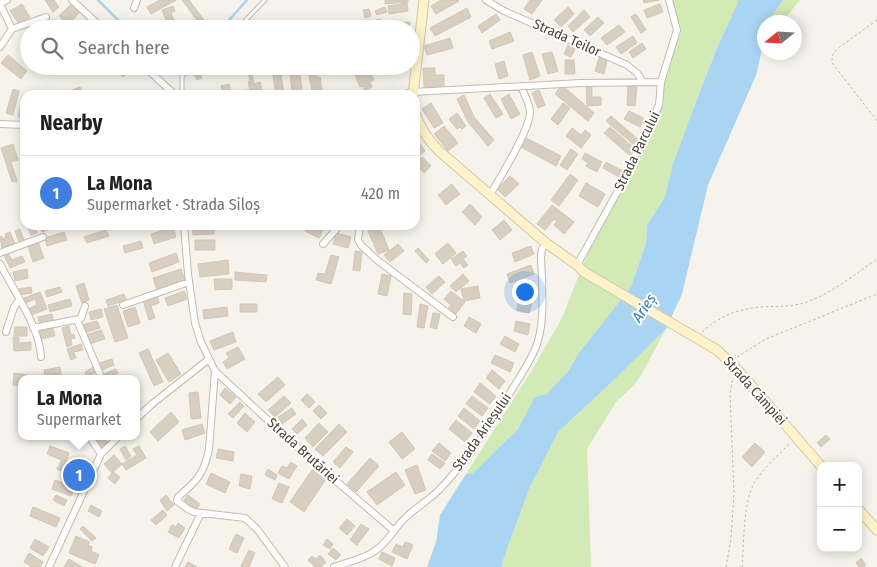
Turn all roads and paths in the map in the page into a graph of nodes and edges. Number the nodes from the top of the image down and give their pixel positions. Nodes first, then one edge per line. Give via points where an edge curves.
1 (7, 0) edge
2 (72, 0) edge
3 (137, 0) edge
4 (265, 0) edge
5 (424, 0) edge
6 (486, 0) edge
7 (669, 0) edge
8 (134, 8) dead end
9 (46, 17) dead end
10 (38, 20) edge
11 (93, 20) edge
12 (246, 20) edge
13 (877, 20) edge
14 (20, 26) edge
15 (12, 29) junction
16 (420, 34) edge
17 (0, 47) edge
18 (154, 75) edge
19 (183, 75) edge
20 (415, 75) edge
21 (643, 82) junction
22 (661, 82) junction
23 (521, 86) junction
24 (170, 90) edge
25 (182, 90) edge
26 (413, 90) edge
27 (420, 93) edge
28 (877, 121) edge
29 (20, 124) edge
30 (1, 125) edge
31 (420, 127) edge
32 (490, 195) junction
33 (184, 230) edge
34 (336, 230) edge
35 (359, 230) edge
36 (43, 237) dead end
37 (546, 243) junction
38 (323, 244) dead end
39 (0, 253) edge
40 (877, 259) edge
41 (0, 264) edge
42 (577, 265) junction
43 (189, 282) junction
44 (877, 294) edge
45 (19, 300) junction
46 (123, 305) dead end
47 (85, 306) dead end
48 (454, 317) dead end
49 (77, 320) junction
50 (33, 328) junction
51 (6, 332) dead end
52 (697, 337) junction
53 (41, 357) dead end
54 (209, 359) junction
55 (730, 361) junction
56 (737, 369) junction
57 (215, 371) junction
58 (100, 375) edge
59 (140, 415) edge
60 (795, 438) junction
61 (91, 440) edge
62 (115, 440) edge
63 (101, 454) junction
64 (817, 462) edge
65 (201, 513) junction
66 (862, 513) edge
67 (393, 530) junction
68 (877, 530) edge
69 (50, 567) edge
70 (175, 567) edge
71 (285, 567) edge
72 (334, 567) edge
73 (726, 567) edge
74 (742, 567) edge

1 - 15 street via 0,4
2 - 11 street
3 - 8 street
4 - 12 lane
5 - 16 main road
6 - 21 street, Strada Teilor via 627,65
7 - 22 street, Strada Parcului via 677,30
9 - 10 street
13 - 28 path via 837,50 832,60
14 - 15 street
15 - 17 street
18 - 24 street
19 - 25 lane
20 - 26 main road
21 - 22 street
21 - 23 street
22 - 42 street, Strada Parcului via 659,106
23 - 27 street
23 - 32 street via 530,112 527,124
29 - 30 street
31 - 32 main road, Strada Câmpiei via 439,151
32 - 37 main road, Strada Câmpiei
33 - 43 street
34 - 38 street
35 - 48 street via 361,246
36 - 39 street
37 - 42 main road, Strada Câmpiei
37 - 67 street, Strada Arieșului via 541,257 542,328 533,355 460,466 439,490
40 - 52 path via 830,291 804,303 741,310 724,316
41 - 45 street
42 - 52 main road, Strada Câmpiei
43 - 46 street
43 - 54 street via 195,323
44 - 55 path via 766,339
45 - 50 street
45 - 51 street
47 - 49 street
49 - 50 street
49 - 58 street
50 - 53 street
52 - 55 main road, Strada Câmpiei
54 - 57 street
54 - 59 street
55 - 56 main road, Strada Câmpiei
56 - 60 main road, Strada Câmpiei
56 - 73 path via 730,394 734,492
57 - 65 street via 207,460 195,483 177,500 188,509
57 - 67 street, Strada Brutăriei
60 - 64 main road, Strada Câmpiei
60 - 74 path via 759,476 751,490
61 - 63 street
62 - 63 street
63 - 69 street
65 - 70 street
65 - 71 street via 245,518
66 - 68 main road
67 - 72 street, Strada Arieșului via 386,541 370,554

